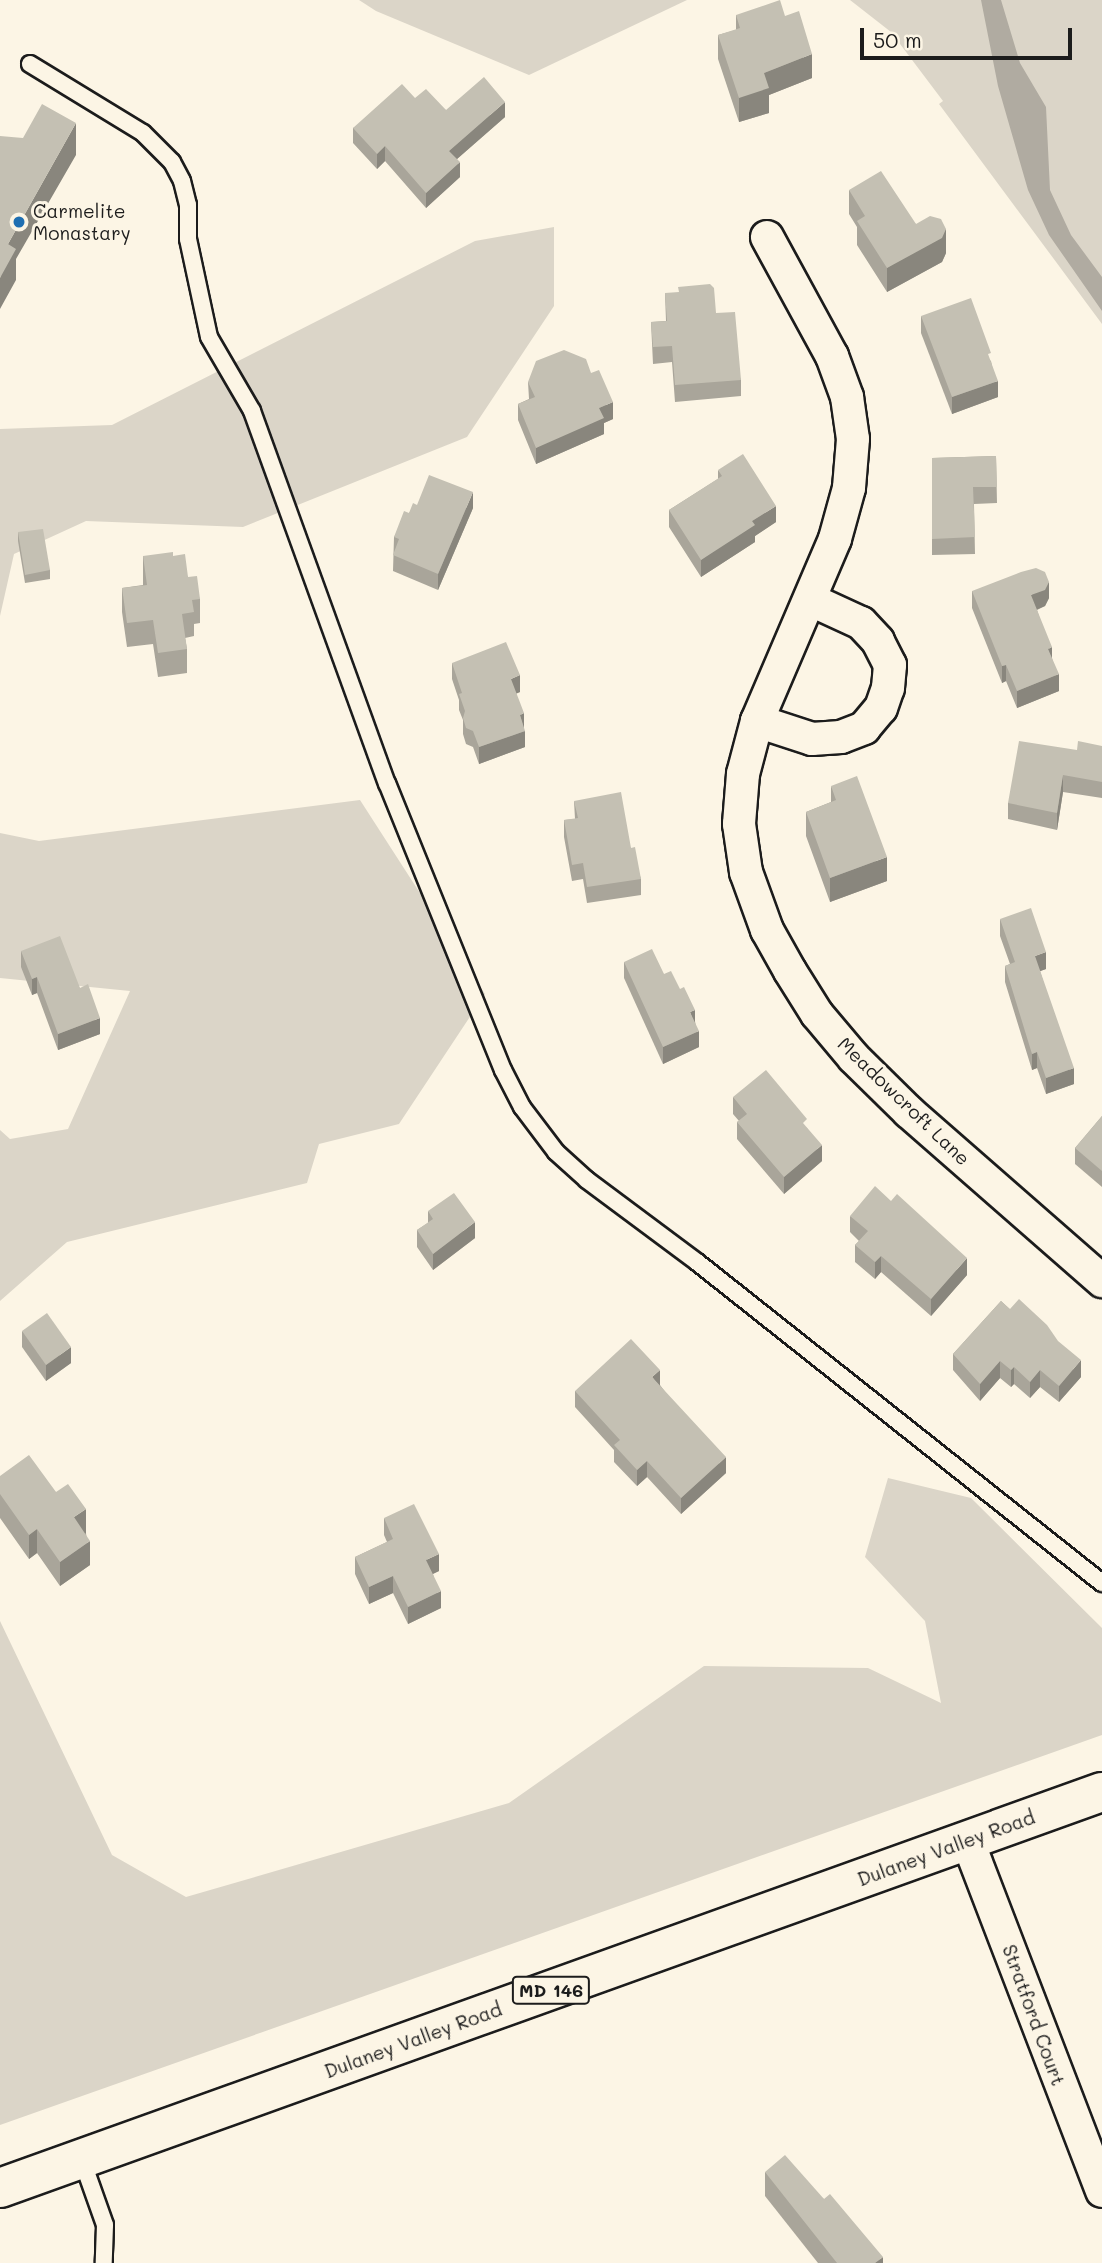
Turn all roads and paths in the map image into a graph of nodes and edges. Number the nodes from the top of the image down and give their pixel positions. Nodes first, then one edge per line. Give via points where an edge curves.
1 (30, 64) dead end
2 (767, 237) dead end
3 (811, 600) junction
4 (757, 721) junction
5 (1102, 1281) edge
6 (1102, 1583) edge
7 (1102, 1792) edge
8 (967, 1839) junction
9 (82, 2160) junction
10 (0, 2188) edge
11 (1102, 2191) edge
12 (104, 2263) edge

1 - 6 lane via 143,133 172,162 182,181 188,239 209,337 252,411 387,783 522,1107 556,1152 587,1180
2 - 3 street, Meadowcroft Lane via 832,356 847,397 853,439 849,488
3 - 4 street, Meadowcroft Lane
3 - 4 street via 861,623 878,641 890,665 881,709 864,728 841,737 812,739
4 - 5 street, Meadowcroft Lane via 743,774 739,824 746,872 767,930 790,971 817,1014 854,1058
7 - 8 main road, Dulaney Valley Road / MD 146
8 - 9 main road, Dulaney Valley Road / MD 146
8 - 11 street, Stratford Court
9 - 10 main road, Dulaney Valley Road / MD 146
9 - 12 lane via 105,2225

